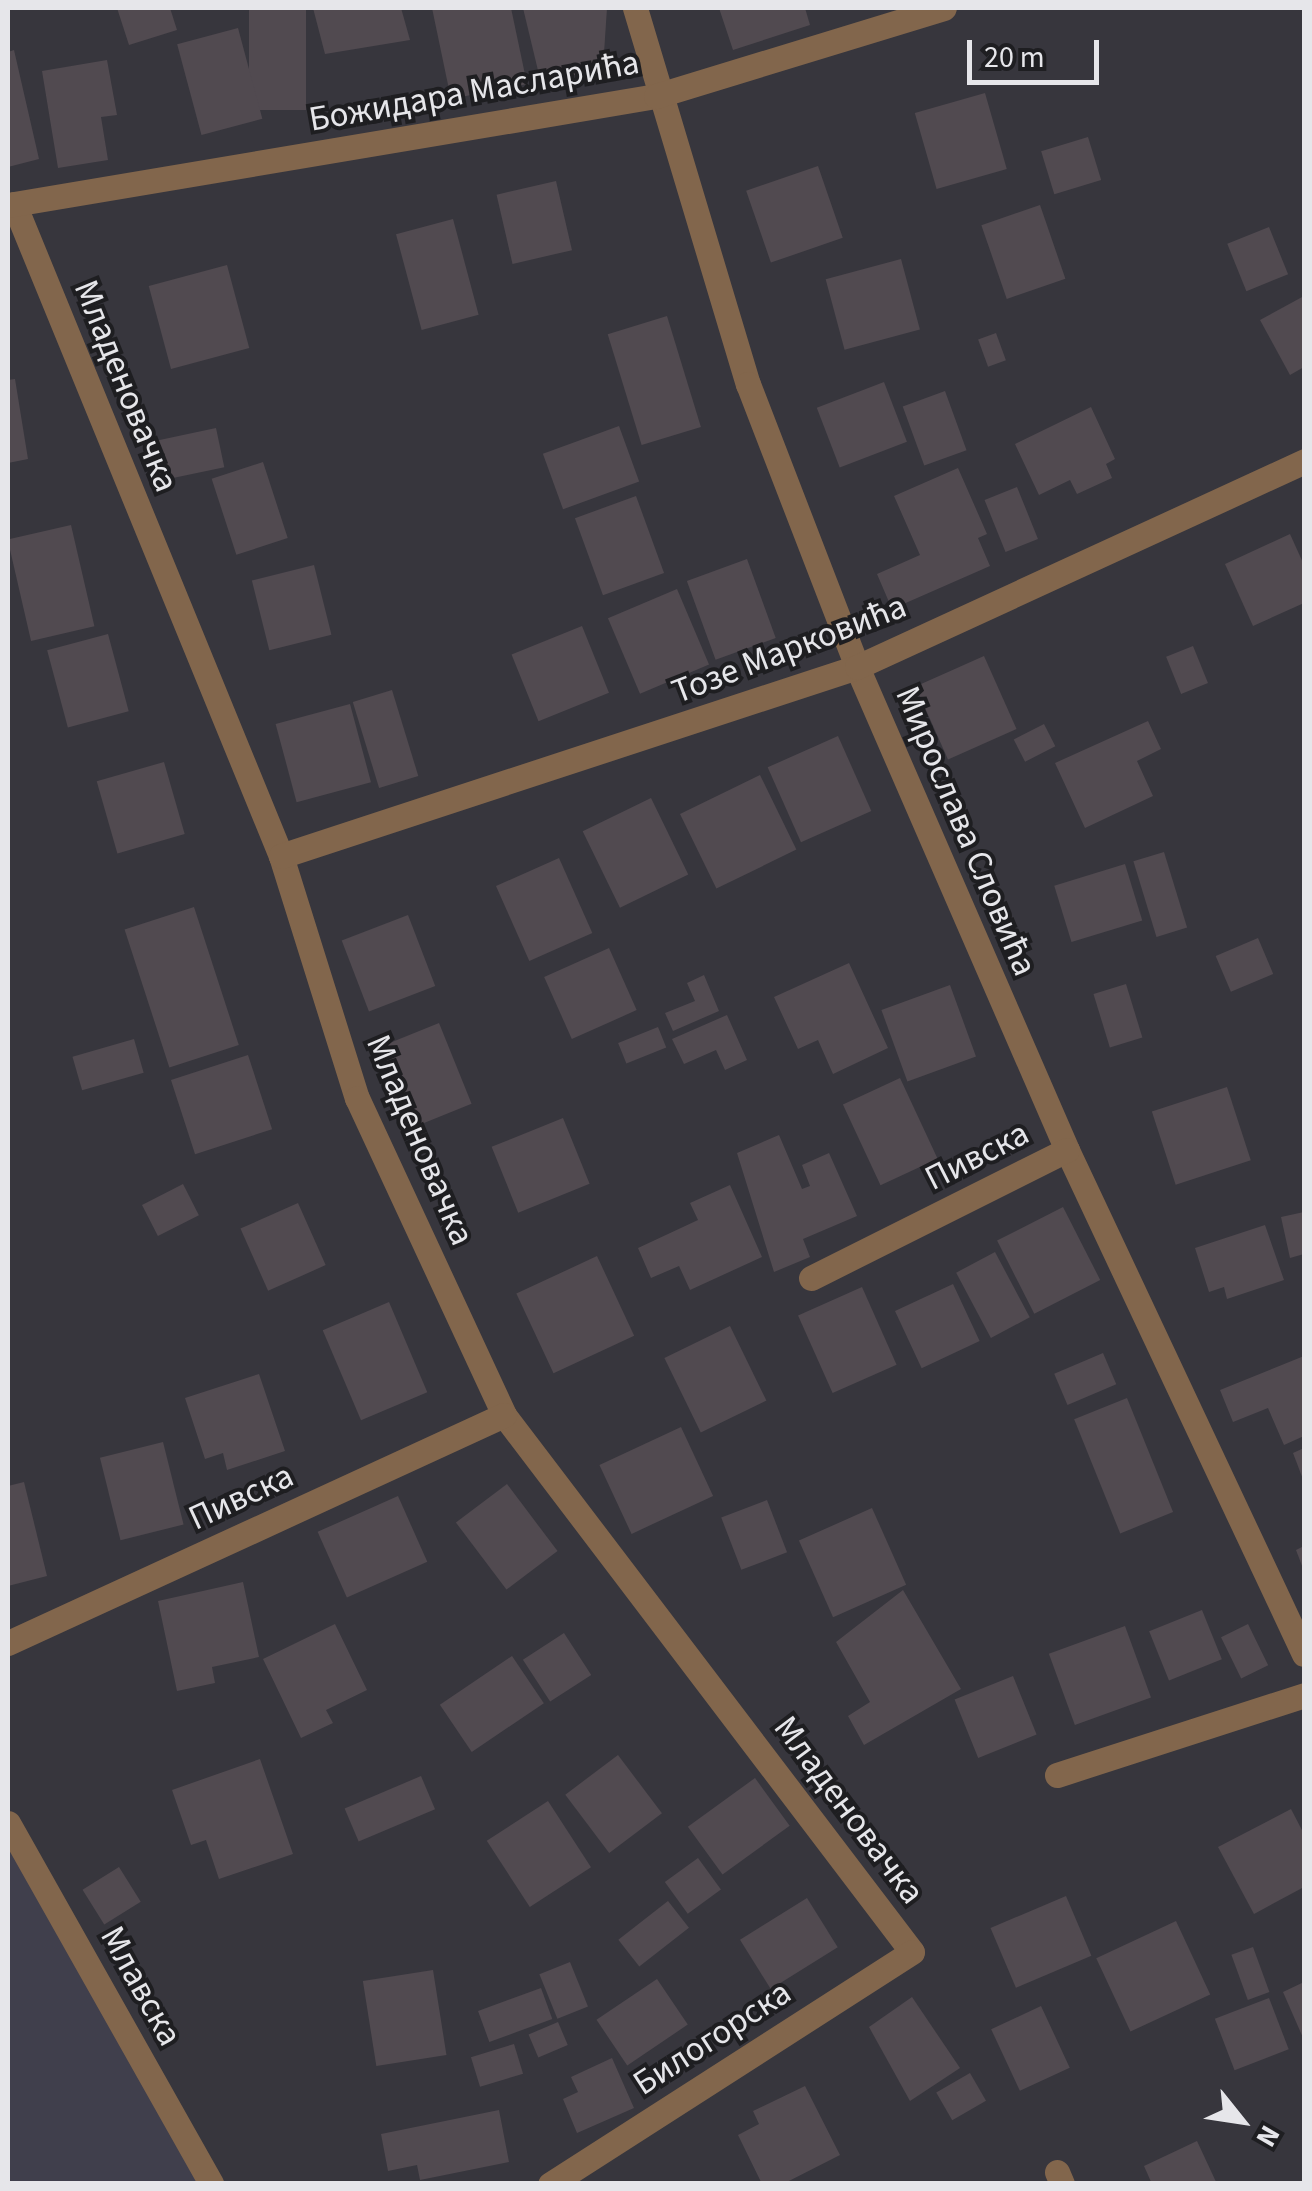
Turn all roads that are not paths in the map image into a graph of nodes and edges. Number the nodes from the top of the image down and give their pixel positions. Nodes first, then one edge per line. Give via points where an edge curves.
1 (634, 8) edge
2 (944, 8) edge
3 (656, 96) junction
4 (10, 205) edge
5 (1304, 461) edge
6 (857, 667) junction
7 (280, 856) junction
8 (1066, 1150) junction
9 (811, 1278) dead end
10 (504, 1414) junction
11 (8, 1643) edge
12 (1304, 1654) edge
13 (1304, 1694) edge
14 (1057, 1774) dead end
15 (8, 1823) edge
16 (912, 1952) joint
17 (212, 2184) edge
18 (550, 2184) edge

1 - 3 street, Мирослава Словића
2 - 3 street, Божидара Масларића
3 - 4 street, Божидара Масларића
3 - 6 street, Мирослава Словића via 748,384
4 - 7 street, Младеновачка
5 - 6 street, Тозе Марковића
6 - 7 street, Тозе Марковића
6 - 8 street, Мирослава Словића
7 - 10 street, Младеновачка via 357,1098
8 - 9 street, Пивска
8 - 12 street, Мирослава Словића
10 - 11 street, Пивска
10 - 16 street, Младеновачка
13 - 14 street
15 - 17 street, Млавска
16 - 18 street, Билогорска

